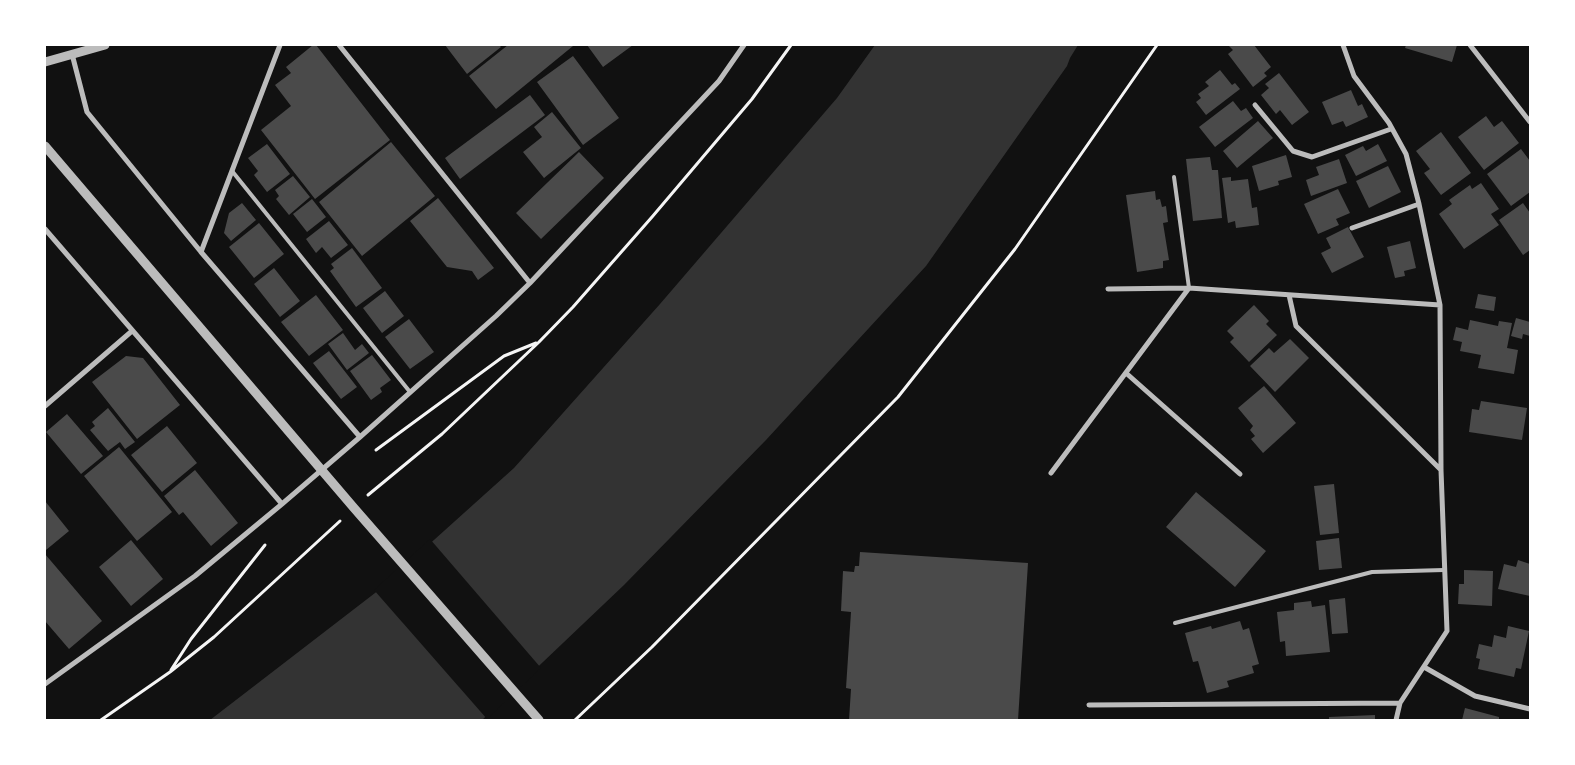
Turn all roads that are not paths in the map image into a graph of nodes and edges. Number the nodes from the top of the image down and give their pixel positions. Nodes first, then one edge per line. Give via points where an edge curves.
1 (106, 45) edge
2 (280, 45) edge
3 (338, 45) edge
4 (744, 45) edge
5 (1343, 45) edge
6 (1470, 45) edge
7 (72, 54) junction
8 (45, 62) edge
9 (1255, 105) dead end
10 (1530, 122) edge
11 (1391, 129) junction
12 (45, 146) edge
13 (232, 171) junction
14 (1174, 177) dead end
15 (1419, 204) junction
16 (1352, 228) dead end
17 (45, 229) edge
18 (202, 252) junction
19 (530, 283) junction
20 (1189, 288) junction
21 (1108, 290) dead end
22 (1289, 295) junction
23 (1440, 305) junction
24 (132, 331) junction
25 (1126, 373) junction
26 (410, 392) junction
27 (45, 406) edge
28 (360, 437) junction
29 (1441, 470) junction
30 (1051, 474) dead end
31 (1240, 474) dead end
32 (282, 504) junction
33 (1444, 570) junction
34 (1175, 623) dead end
35 (1424, 666) junction
36 (45, 684) edge
37 (1400, 704) junction
38 (1089, 705) dead end
39 (1530, 709) edge
40 (539, 720) edge
41 (1396, 720) edge

1 - 7 street
2 - 13 street
3 - 19 street
4 - 19 street via 719,81
5 - 11 street via 1354,76
6 - 10 street
7 - 8 street
7 - 18 street via 87,112
9 - 11 street via 1293,152 1312,157
11 - 15 street via 1406,154
12 - 40 street
13 - 18 street
13 - 26 lane
14 - 20 lane
15 - 16 street
15 - 23 street
17 - 24 street
18 - 28 street
19 - 26 street
20 - 21 street
20 - 22 street
20 - 25 street
22 - 23 street
22 - 29 street via 1296,326
23 - 29 street
24 - 27 street
24 - 32 street
25 - 30 street
25 - 31 street
26 - 28 street
28 - 32 street
29 - 33 street
32 - 36 street via 195,576
33 - 34 lane via 1372,572
33 - 35 street via 1447,631
35 - 37 street
35 - 39 street via 1475,696
37 - 38 street
37 - 41 street

